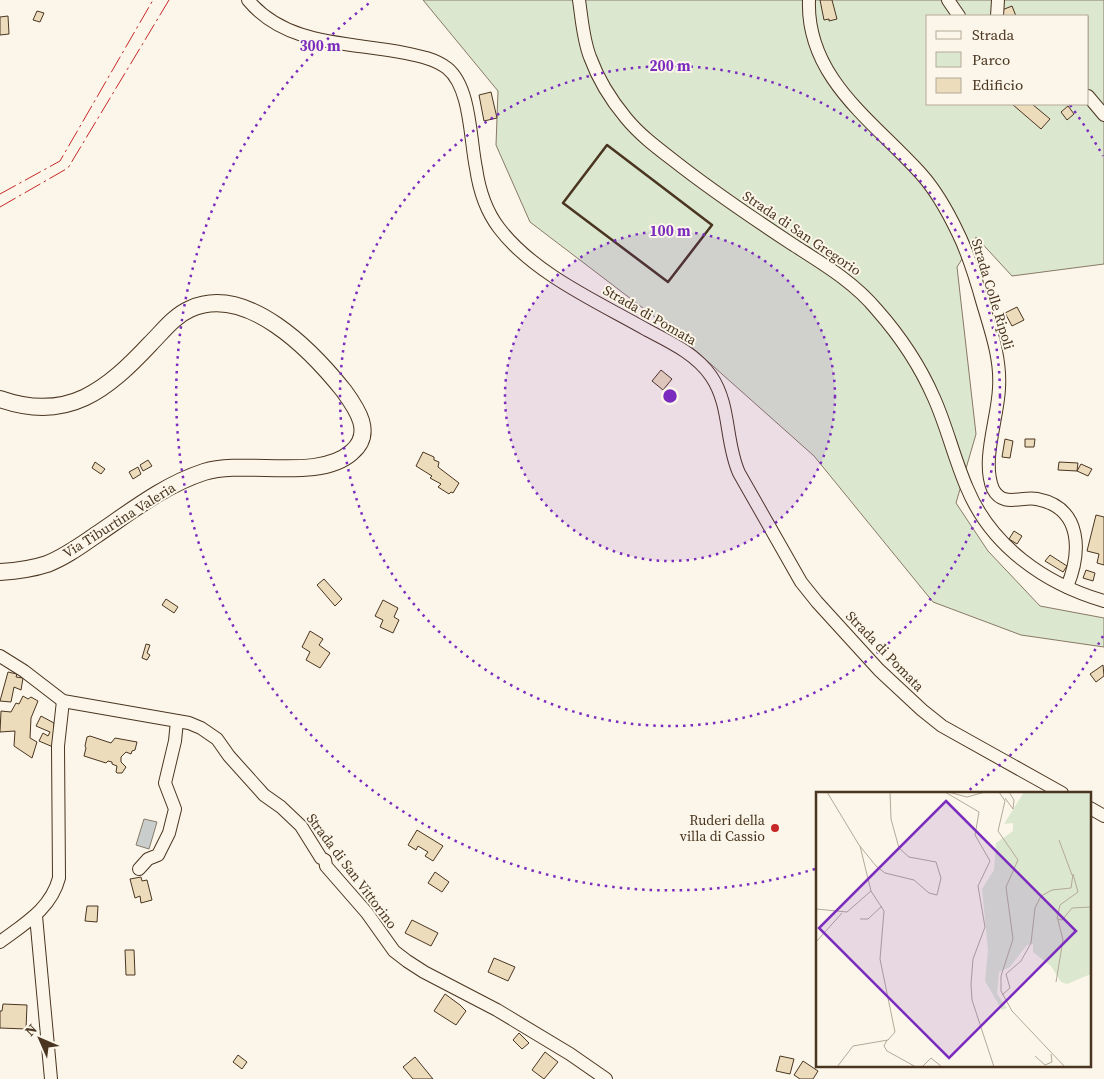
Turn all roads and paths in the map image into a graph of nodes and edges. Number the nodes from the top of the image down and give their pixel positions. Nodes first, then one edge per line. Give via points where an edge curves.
1 (248, 0) edge
2 (579, 0) edge
3 (809, 0) edge
4 (948, 0) edge
5 (998, 0) edge
6 (958, 15) edge
7 (997, 15) edge
8 (1089, 97) edge
9 (1104, 115) edge
10 (0, 398) edge
11 (0, 572) edge
12 (1067, 587) junction
13 (1104, 601) edge
14 (0, 656) edge
15 (63, 702) junction
16 (177, 721) junction
17 (1060, 792) edge
18 (1092, 809) edge
19 (1104, 816) edge
20 (139, 869) dead end
21 (36, 916) junction
22 (0, 942) edge
23 (51, 1079) edge
24 (606, 1079) edge

1 - 17 street, Strada di Pomata via 270,19 309,37 418,56 436,61 449,70 462,93 482,192 503,232 550,274 675,345 702,366 713,379 722,400 731,452 739,473 791,566 813,597 879,670 937,722
2 - 12 street, Strada di San Gregorio via 590,57 604,87 626,118 691,174 833,271 868,299 899,338 927,383 965,484 982,516 1019,557
3 - 12 street, Strada Colle Ripoli via 814,36 833,79 860,114 927,182 963,243 993,336 998,363 999,397 989,466 991,481 995,492 1003,499 1045,501 1069,520 1075,533 1077,552
4 - 6 street
5 - 7 street
8 - 9 street
10 - 11 main road, Via Tiburtina Valeria via 17,404 51,407 86,397 116,379 180,315 198,306 220,302 254,312 295,339 346,395 360,417 363,431 362,440 352,452 329,464 211,470 186,479 144,502 63,556 38,566
12 - 13 street, Strada di San Gregorio
14 - 15 street, Strada di San Vittorino
15 - 16 street, Strada di San Vittorino
15 - 21 street via 58,746 59,878 54,893
16 - 20 street via 165,783 175,809 169,834 158,856 148,859
16 - 24 street, Strada di San Vittorino via 198,726 217,739 264,795 297,822 326,866 367,913 394,951 424,972 562,1049
18 - 19 street
21 - 22 street
21 - 23 street

